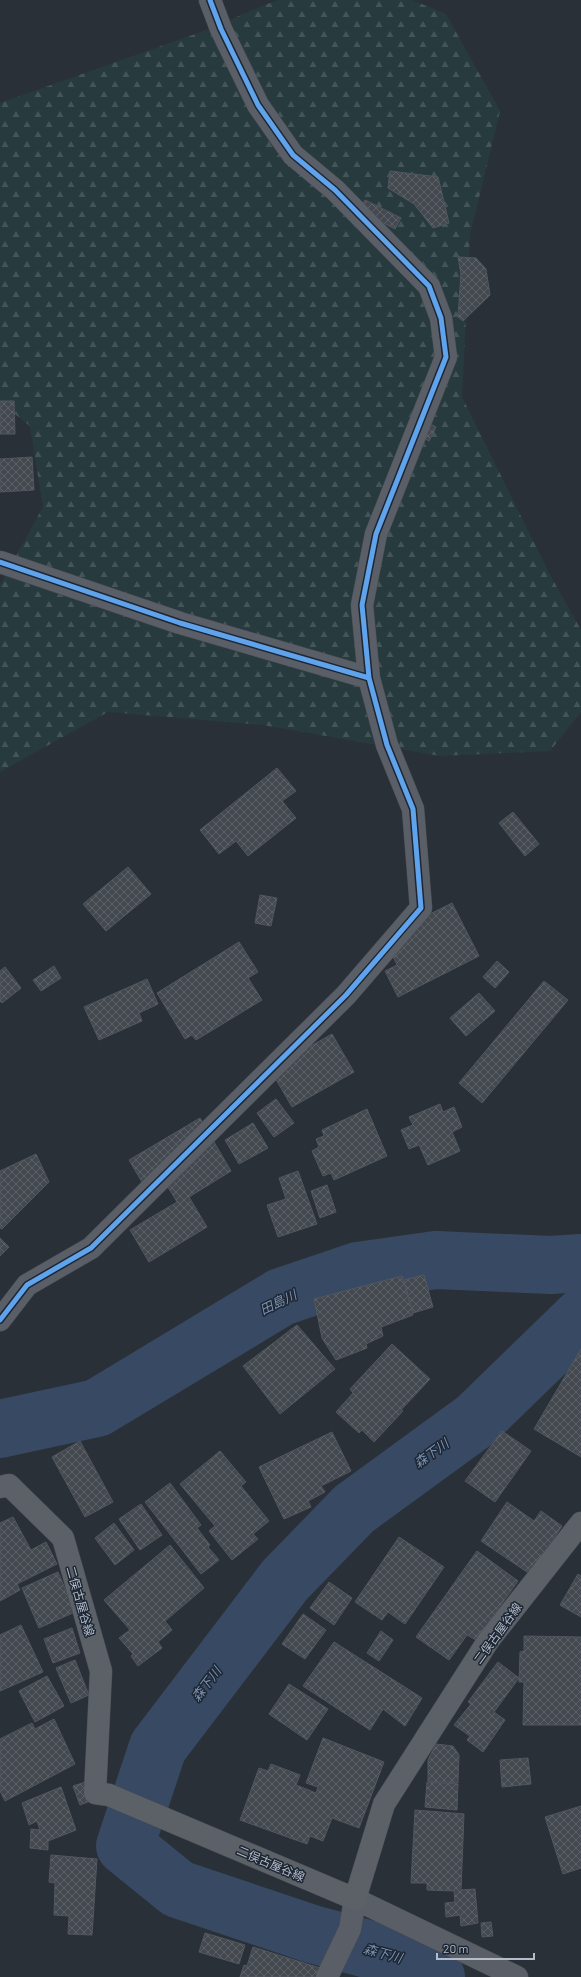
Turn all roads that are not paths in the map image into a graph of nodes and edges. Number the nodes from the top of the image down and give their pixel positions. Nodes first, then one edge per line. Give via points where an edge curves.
1 (210, 0) edge
2 (0, 562) edge
3 (369, 678) junction
4 (0, 1320) edge
5 (3, 1483) edge
6 (581, 1523) edge
7 (355, 1899) junction
8 (327, 1977) edge
9 (517, 1977) edge

1 - 3 street via 221,29 258,105 294,155 335,190 429,286 440,318 446,357 376,534 362,605
2 - 3 street via 180,622
3 - 4 street via 387,745 414,809 421,908 346,995 91,1248 27,1285
5 - 7 main road, 二俣古屋谷線 via 63,1538 101,1671 95,1793 110,1795
6 - 7 main road, 二俣古屋谷線 via 488,1641 384,1804
7 - 8 street via 350,1929
7 - 9 street

